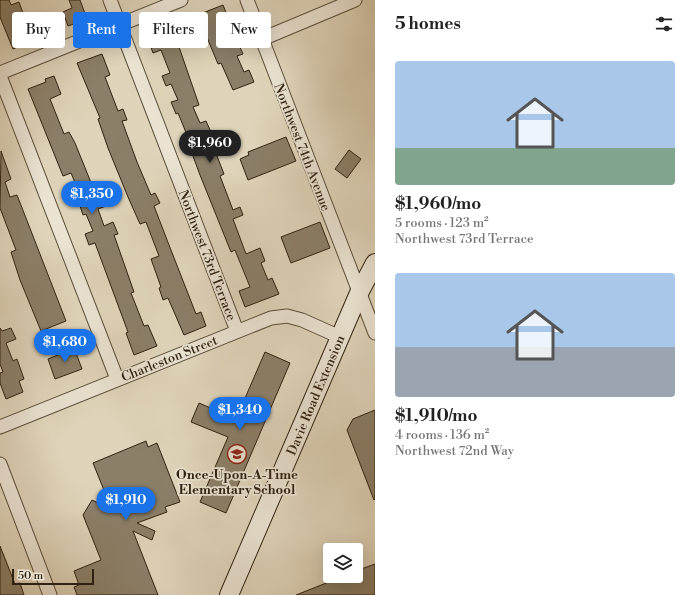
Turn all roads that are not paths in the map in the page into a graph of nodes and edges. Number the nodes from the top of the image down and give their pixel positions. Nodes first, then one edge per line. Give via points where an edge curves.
1 (110, 0) edge
2 (181, 0) edge
3 (247, 0) edge
4 (355, 0) edge
5 (114, 12) edge
6 (252, 12) edge
7 (131, 20) edge
8 (271, 35) edge
9 (73, 44) edge
10 (128, 48) edge
11 (265, 48) edge
12 (0, 73) edge
13 (0, 76) edge
14 (375, 263) edge
15 (359, 293) junction
16 (237, 331) junction
17 (375, 333) edge
18 (340, 337) junction
19 (117, 379) junction
20 (0, 427) edge
21 (0, 464) edge
22 (50, 595) edge
23 (229, 595) edge

1 - 5 street, Northwest 73rd Terrace
2 - 7 street
3 - 6 street, Northwest 74th Avenue
4 - 8 street
9 - 12 street
10 - 16 street, Northwest 73rd Terrace
11 - 15 street, Northwest 74th Avenue
13 - 19 street
14 - 15 main road, Davie Road Extension
15 - 17 street, Northwest 74th Avenue
15 - 18 main road, Davie Road Extension
16 - 18 street, Charleston Street via 271,318 286,316 302,320
16 - 19 street, Charleston Street
18 - 23 main road, Davie Road Extension
19 - 20 street, Charleston Street
21 - 22 street

